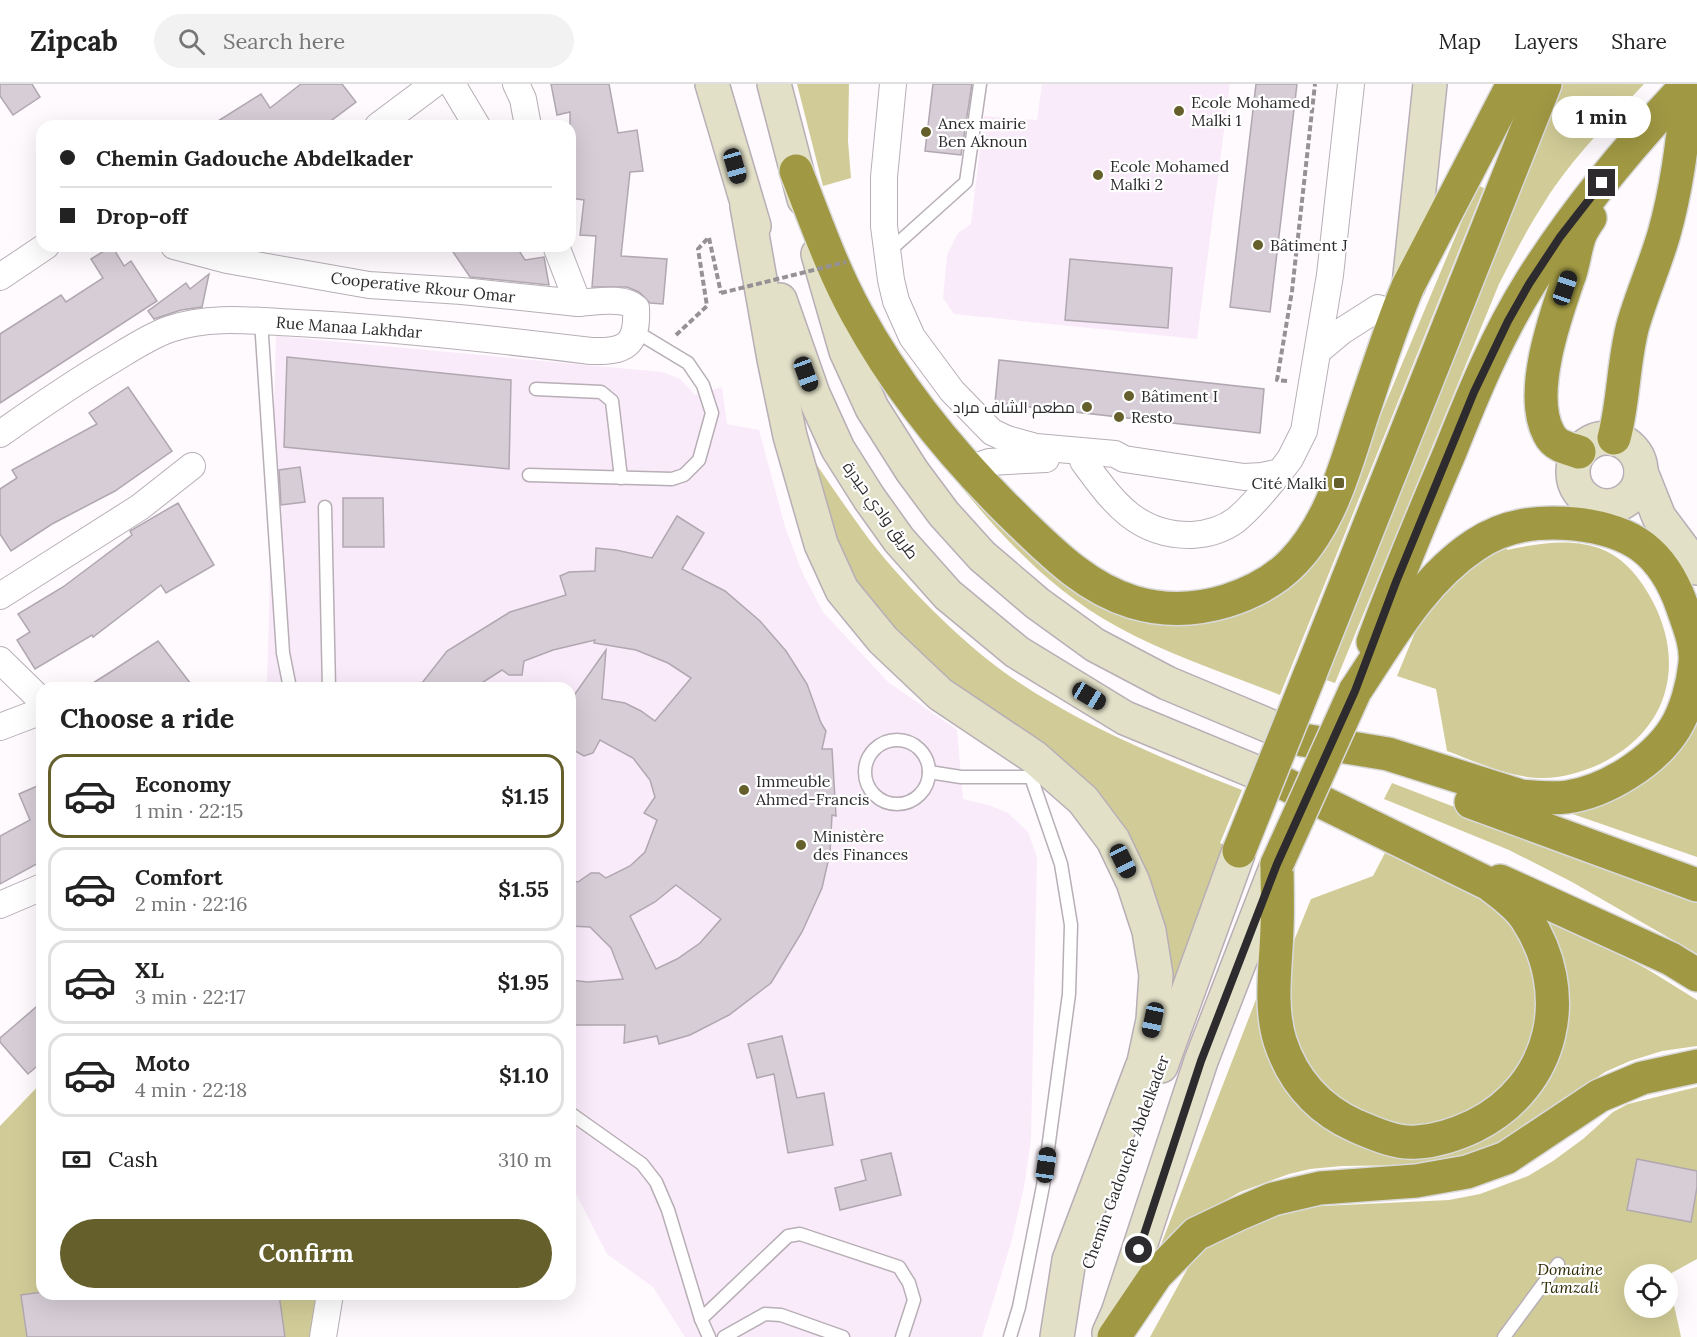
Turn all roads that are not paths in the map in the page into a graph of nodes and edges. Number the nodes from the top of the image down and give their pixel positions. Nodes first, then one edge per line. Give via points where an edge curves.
1 (434, 84) edge
2 (452, 84) edge
3 (516, 84) edge
4 (712, 84) edge
5 (774, 84) edge
6 (893, 84) edge
7 (980, 84) edge
8 (1351, 84) edge
9 (1430, 84) edge
10 (1513, 84) edge
11 (1545, 84) edge
12 (1688, 84) edge
13 (386, 120) edge
14 (473, 120) edge
15 (527, 120) edge
16 (1630, 147) junction
17 (796, 171) junction
18 (747, 206) junction
19 (37, 252) edge
20 (201, 252) edge
21 (558, 252) edge
22 (888, 253) junction
23 (0, 277) edge
24 (1402, 300) junction
25 (578, 303) junction
26 (261, 321) junction
27 (635, 331) junction
28 (1318, 351) junction
29 (536, 389) dead end
30 (0, 434) edge
31 (1614, 438) junction
32 (1579, 452) junction
33 (1124, 459) junction
34 (1083, 460) junction
35 (192, 466) dead end
36 (968, 469) junction
37 (1280, 472) junction
38 (1641, 472) junction
39 (529, 475) dead end
40 (621, 478) junction
41 (326, 507) dead end
42 (1598, 516) junction
43 (1658, 559) junction
44 (1697, 568) edge
45 (1697, 578) edge
46 (0, 596) edge
47 (0, 660) edge
48 (289, 682) edge
49 (329, 682) edge
50 (1355, 691) junction
51 (36, 695) edge
52 (36, 713) edge
53 (0, 727) edge
54 (1303, 740) junction
55 (1033, 767) junction
56 (929, 772) junction
57 (1285, 783) junction
58 (1239, 850) joint
59 (1277, 864) junction
60 (1697, 885) edge
61 (36, 890) edge
62 (0, 905) edge
63 (1697, 975) edge
64 (1697, 1066) edge
65 (576, 1117) edge
66 (1558, 1264) dead end
67 (329, 1300) edge
68 (701, 1319) junction
69 (323, 1337) edge
70 (710, 1337) edge
71 (724, 1337) edge
72 (843, 1337) edge
73 (902, 1337) edge
74 (1010, 1337) edge
75 (1059, 1337) edge
76 (1107, 1337) edge
77 (1114, 1337) edge
78 (1504, 1337) edge

1 - 13 street
2 - 14 street
3 - 15 street
4 - 18 main road, طريق وادي حيدرة
5 - 17 main road
6 - 22 street via 884,177
7 - 22 lane via 966,182
8 - 28 street
9 - 24 main road
10 - 24 highway
11 - 58 highway, bridge
12 - 16 highway
12 - 31 highway via 1675,190 1633,326
16 - 32 highway via 1579,237 1543,369 1541,408 1547,431 1559,446
16 - 50 highway via 1560,237 1508,321 1474,392
17 - 36 highway via 857,316 900,386
17 - 54 main road via 837,323 860,384 888,435 944,514 982,556 1095,645 1167,683
18 - 55 main road via 790,436 821,544 842,590 883,639 940,694
18 - 57 main road, طريق وادي حيدرة via 813,394 838,449 899,540 948,595 1017,652 1125,718
19 - 23 street
20 - 25 street, Cooperative Rkour Omar via 369,285
21 - 25 street
22 - 33 street via 896,301 912,337 952,391 992,432 1021,444 1115,454
24 - 28 street via 1378,308
24 - 36 highway via 1339,483 1318,530 1277,576 1241,596 1182,608 1133,602 1113,594 1052,553
25 - 27 street via 632,304 636,308
26 - 27 street, Rue Manaa Lakhdar via 378,327 609,352 625,346
26 - 30 street, Rue Manaa Lakhdar via 213,321 170,329 97,370
26 - 48 lane via 283,653
27 - 40 lane via 688,363 703,385 712,412 699,460 684,475 672,479
28 - 37 street via 1304,431
29 - 40 lane via 601,392 612,401
31 - 32 main road via 1592,441
31 - 38 main road via 1634,451
32 - 42 main road via 1573,474 1576,486
33 - 34 street
33 - 37 street via 1244,477
34 - 36 street via 1000,460
34 - 37 street via 1115,502 1139,523 1160,532 1182,535 1219,530 1235,521
35 - 46 street via 140,507
38 - 42 main road via 1633,494
38 - 44 main road via 1659,517
39 - 40 lane
41 - 49 lane
42 - 43 highway
42 - 50 highway via 1520,525 1475,545 1416,602
43 - 45 main road
43 - 54 highway via 1678,595 1694,645 1692,683 1675,728 1659,748 1600,788 1565,798 1521,796 1388,754
47 - 51 street
50 - 59 highway, bridge
52 - 53 street
54 - 60 highway
55 - 56 lane via 961,777
55 - 74 lane via 1062,874 1071,925 1069,994 1043,1186
55 - 75 main road via 1083,800 1113,840 1146,922 1156,975 1153,1020 1144,1062 1070,1260
56 - 56 lane via 925,756 918,748 897,740 877,747 865,766 868,787 875,796 895,805 922,793
57 - 59 highway via 1489,884 1525,916 1547,961 1554,1007 1539,1065 1522,1090 1481,1123 1462,1132 1416,1143 1379,1136 1328,1111 1311,1096 1287,1059 1274,1008
57 - 63 highway via 1671,959
58 - 75 main road, Chemin Gadouche Abdelkader via 1123,1173
59 - 76 main road via 1201,1061
61 - 62 street
64 - 77 highway via 1642,1078 1599,1096 1506,1158 1467,1172 1416,1181 1320,1188 1273,1199 1238,1214 1196,1234 1156,1275
65 - 68 lane via 642,1164 656,1182
66 - 78 lane
67 - 69 street
68 - 70 lane
68 - 73 lane via 788,1236 800,1234 899,1267 914,1300
71 - 72 lane via 765,1314 773,1314

